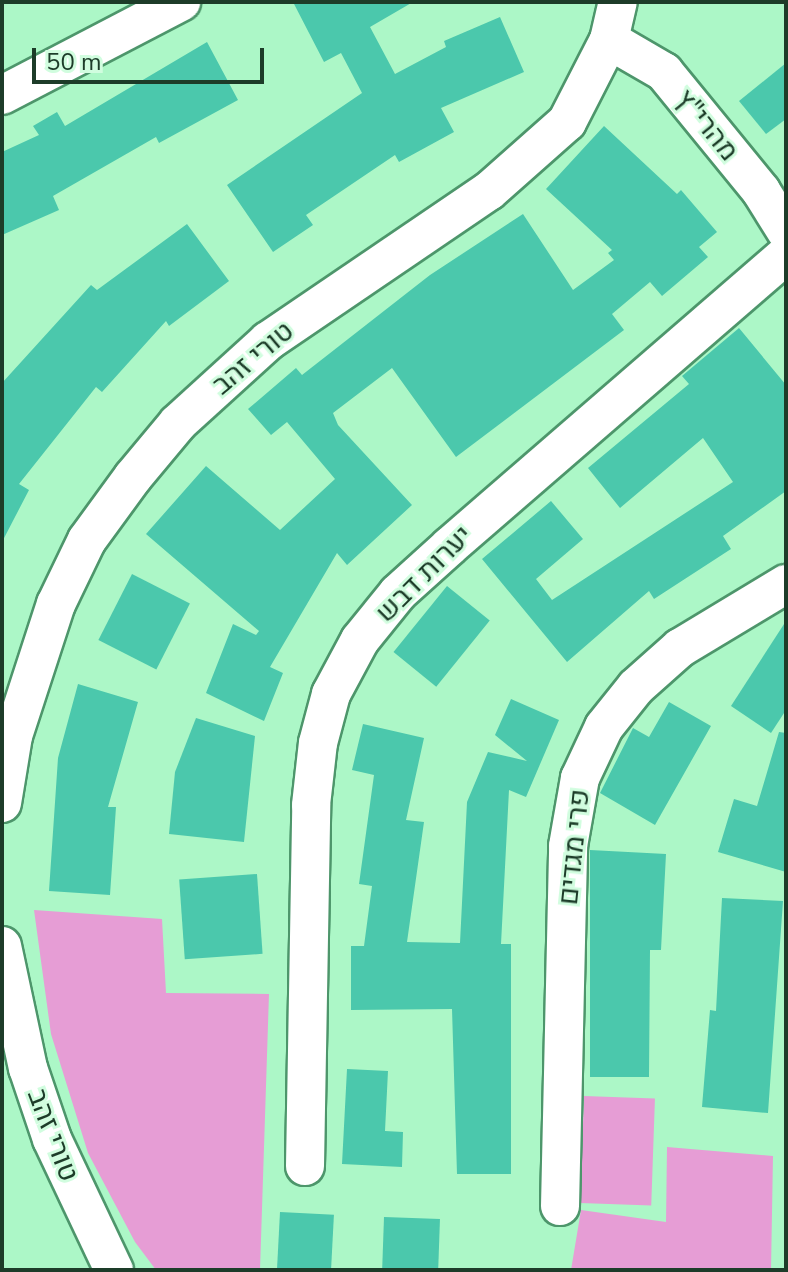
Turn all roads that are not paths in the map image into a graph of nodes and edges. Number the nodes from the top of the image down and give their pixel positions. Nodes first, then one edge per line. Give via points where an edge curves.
1 (181, 2) edge
2 (618, 2) edge
3 (609, 40) junction
4 (2, 95) edge
5 (786, 231) edge
6 (786, 255) edge
7 (786, 584) edge
8 (2, 803) edge
9 (2, 946) edge
10 (305, 1166) dead end
11 (560, 1206) dead end
12 (114, 1270) edge

1 - 4 street
2 - 3 street, טורי זהב
3 - 5 street, מהרי"ץ via 664,72 761,191
3 - 8 street, טורי זהב via 567,122 536,152 489,191 268,341 178,423 133,477 87,540 56,604 27,684
6 - 10 street, יערות דבש via 439,555 398,593 352,654 328,707 311,805
7 - 11 street, פרי מגדים via 680,648 636,687 604,727 580,778 568,846
9 - 12 street, טורי זהב via 24,1054 52,1139

